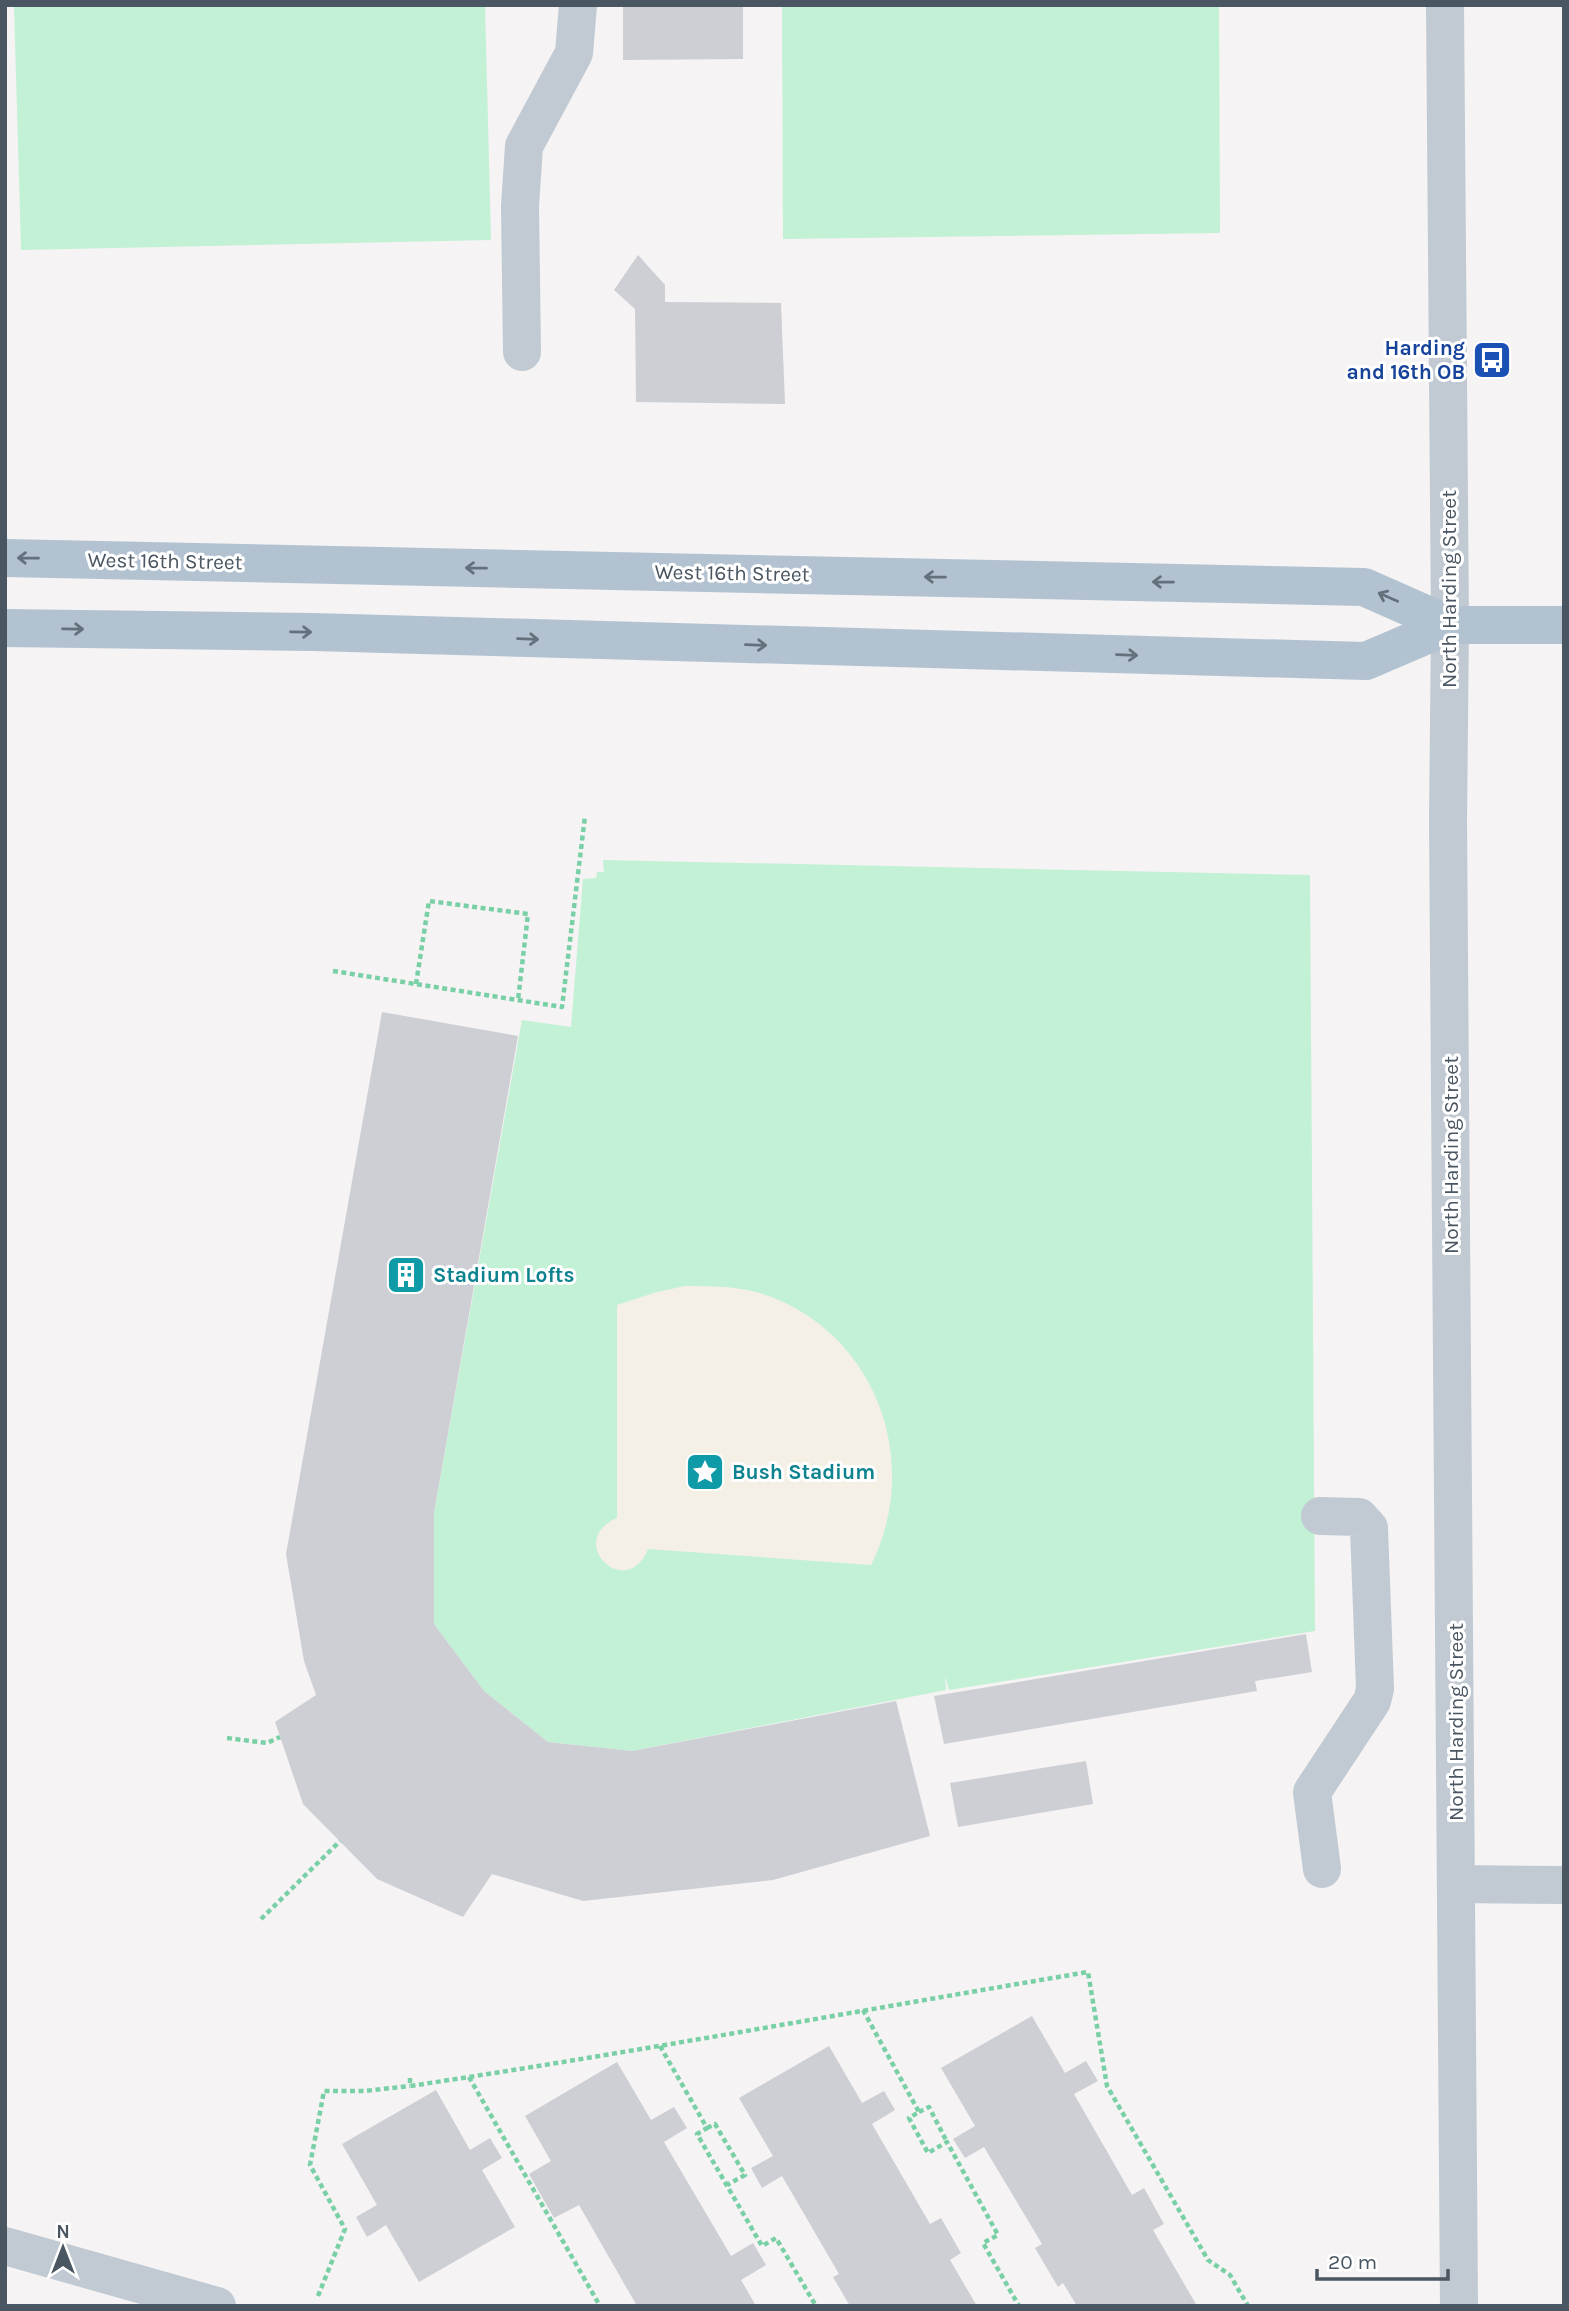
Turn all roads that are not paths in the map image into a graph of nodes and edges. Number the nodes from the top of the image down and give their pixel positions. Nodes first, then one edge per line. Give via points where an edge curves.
1 (578, 5) edge
2 (1445, 5) edge
3 (522, 352) dead end
4 (5, 558) edge
5 (1450, 625) junction
6 (1564, 625) edge
7 (5, 628) edge
8 (1320, 1516) dead end
9 (1322, 1869) dead end
10 (1457, 1884) junction
11 (1564, 1885) edge
12 (5, 2246) edge
13 (217, 2306) edge
14 (1460, 2306) edge

1 - 3 street via 574,53 524,146
2 - 5 street, North Harding Street
5 -> 4 main road, West 16th Street via 1364,587
5 - 6 main road, West 16th Street
7 -> 5 main road, West 16th Street via 1366,661
5 - 10 street, North Harding Street
8 - 9 street via 1359,1517 1369,1528 1375,1689 1312,1792
10 - 11 street
10 - 14 street, North Harding Street
12 - 13 street

